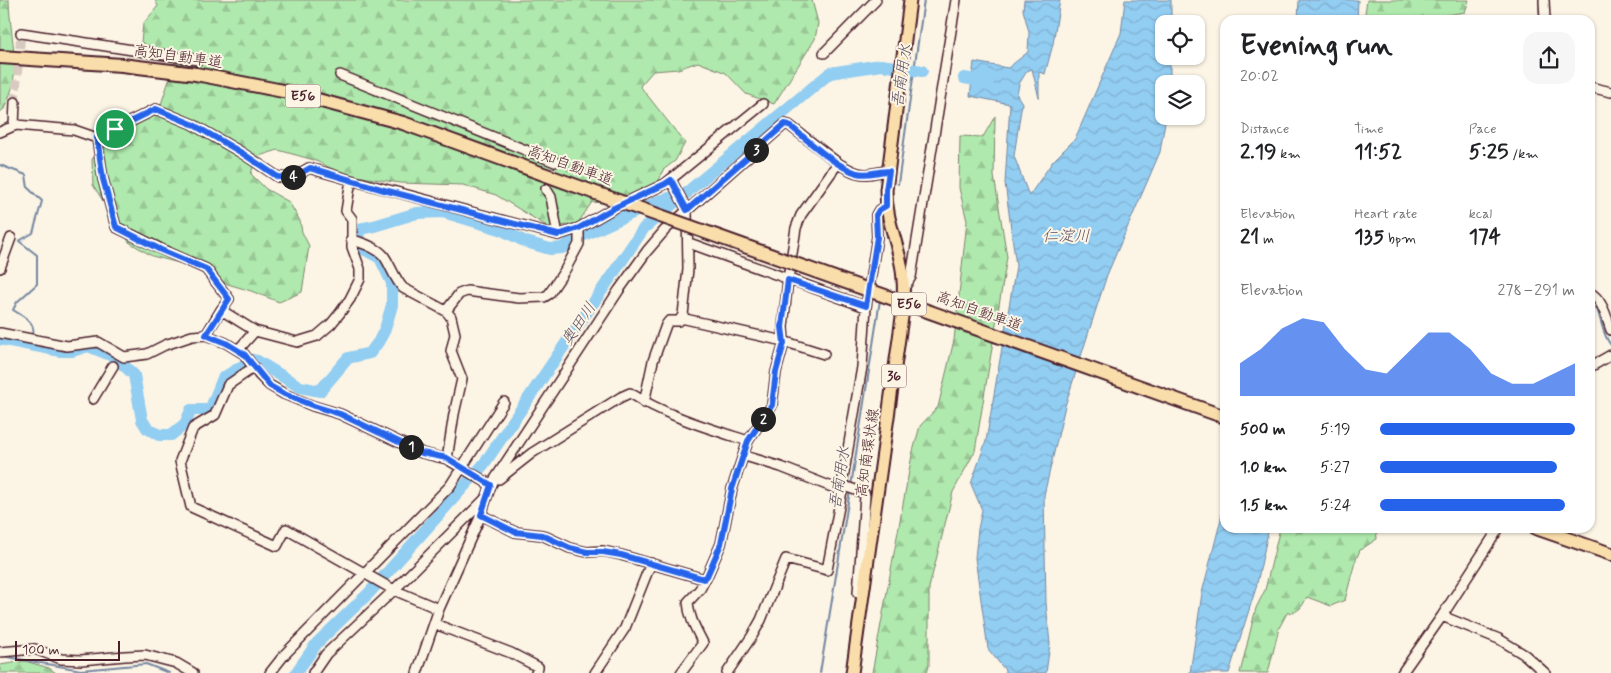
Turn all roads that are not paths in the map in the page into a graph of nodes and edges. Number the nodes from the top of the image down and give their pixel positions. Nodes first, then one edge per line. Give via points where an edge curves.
1 (876, 0) edge
2 (910, 0) edge
3 (956, 0) edge
4 (1544, 0) edge
5 (1545, 15) edge
6 (21, 33) dead end
7 (824, 53) dead end
8 (0, 58) edge
9 (198, 60) dead end
10 (340, 75) dead end
11 (1595, 88) edge
12 (1611, 92) edge
13 (15, 102) tunnel mouth
14 (763, 104) dead end
15 (14, 126) junction
16 (0, 132) edge
17 (97, 138) junction
18 (556, 162) dead end
19 (838, 164) junction
20 (889, 171) junction
21 (351, 180) junction
22 (671, 180) junction
23 (546, 189) tunnel mouth
24 (638, 197) junction
25 (886, 206) junction
26 (632, 210) dead end
27 (687, 210) junction
28 (579, 228) junction
29 (558, 235) junction
30 (11, 238) dead end
31 (351, 239) junction
32 (689, 244) junction
33 (0, 268) edge
34 (788, 280) junction
35 (904, 288) junction
36 (1595, 296) edge
37 (866, 306) junction
38 (221, 310) junction
39 (446, 311) junction
40 (681, 318) junction
41 (1611, 330) edge
42 (256, 331) junction
43 (0, 333) edge
44 (206, 335) junction
45 (784, 341) junction
46 (241, 352) junction
47 (824, 354) dead end
48 (1611, 355) edge
49 (1595, 364) edge
50 (113, 366) dead end
51 (252, 366) junction
52 (93, 399) dead end
53 (504, 402) dead end
54 (644, 402) junction
55 (1220, 414) edge
56 (748, 441) junction
57 (744, 456) junction
58 (447, 458) junction
59 (466, 470) junction
60 (488, 484) junction
61 (843, 487) junction
62 (486, 497) junction
63 (481, 515) junction
64 (1496, 533) edge
65 (1550, 533) edge
66 (1611, 554) edge
67 (651, 563) junction
68 (366, 574) junction
69 (704, 579) junction
70 (394, 590) junction
71 (439, 609) junction
72 (1442, 616) junction
73 (435, 624) junction
74 (0, 652) edge
75 (855, 655) junction
76 (193, 673) edge
77 (270, 673) edge
78 (313, 673) edge
79 (417, 673) edge
80 (536, 673) edge
81 (595, 673) edge
82 (681, 673) edge
83 (727, 673) edge
84 (852, 673) edge
85 (1402, 673) edge
86 (1545, 673) edge

1 - 7 street
2 - 20 main road, 高知南環状線 / 36
3 - 35 street via 911,276
4 - 5 street
6 - 9 street
8 - 55 highway, 高知自動車道 / E56, bridge via 122,65 196,74 288,92 404,123
10 - 18 street
11 - 12 street
13 - 15 street
14 - 22 street
15 - 16 street
15 - 17 street via 74,130
17 - 21 street via 156,109 192,124 278,177 292,178 310,168
17 - 38 street via 103,179 116,227 206,269 229,299
19 - 20 street via 857,173
19 - 27 street via 785,124
19 - 34 street via 801,215
20 - 25 main road, 高知南環状線 / 36
21 - 29 street
21 - 31 street via 346,210 352,219
22 - 24 street
22 - 27 street
23 - 29 street
24 - 26 street
24 - 28 street
25 - 35 main road, 高知南環状線 / 36 via 900,257
25 - 37 street via 876,215 877,237
27 - 32 street
27 - 60 street via 665,230 634,268
28 - 29 street
28 - 39 street via 579,244 565,270 544,297 519,298 467,291 459,294
30 - 33 street
31 - 39 street via 383,254 403,288
31 - 42 street via 360,279 331,324 317,336 297,342
32 - 34 street
32 - 40 street
34 - 37 street
34 - 45 street via 782,327
35 - 75 main road, 高知南環状線 / 36
36 - 41 street
37 - 61 street via 862,367
38 - 42 street
38 - 44 street
39 - 58 street via 454,334 451,351 462,379
40 - 45 street
40 - 54 street via 666,325 653,361
42 - 46 street
43 - 44 street via 67,346 98,342 124,357 148,354 192,336
44 - 46 street
45 - 47 street
45 - 56 street via 772,405
46 - 51 street
48 - 49 street
50 - 52 street
51 - 58 street via 270,386 284,394 340,414 422,453
51 - 68 street via 228,385 215,415 193,428 180,461 191,507 277,546 286,529
53 - 59 street
54 - 56 street via 678,418
54 - 60 street via 630,393 620,397
56 - 57 street
57 - 61 street
57 - 69 street via 732,489 721,544
58 - 59 street
59 - 60 street
59 - 68 street
60 - 62 street
61 - 75 street via 864,493 865,503
61 - 83 street via 827,570 786,560 761,620
62 - 63 street
62 - 70 street
63 - 67 street via 515,532 542,535 570,548 612,553
63 - 71 street
64 - 72 street
65 - 66 highway
67 - 69 street
67 - 81 street via 624,628
68 - 70 street
68 - 77 street
69 - 82 street via 688,602 689,614 704,643
70 - 71 street
70 - 78 street via 326,654
71 - 73 street
72 - 85 street
72 - 86 street via 1499,639 1525,654
73 - 79 street
73 - 80 street via 511,653 538,667
74 - 76 street via 35,649 61,659 81,660 146,656 176,663
75 - 84 main road, 高知南環状線 / 36

